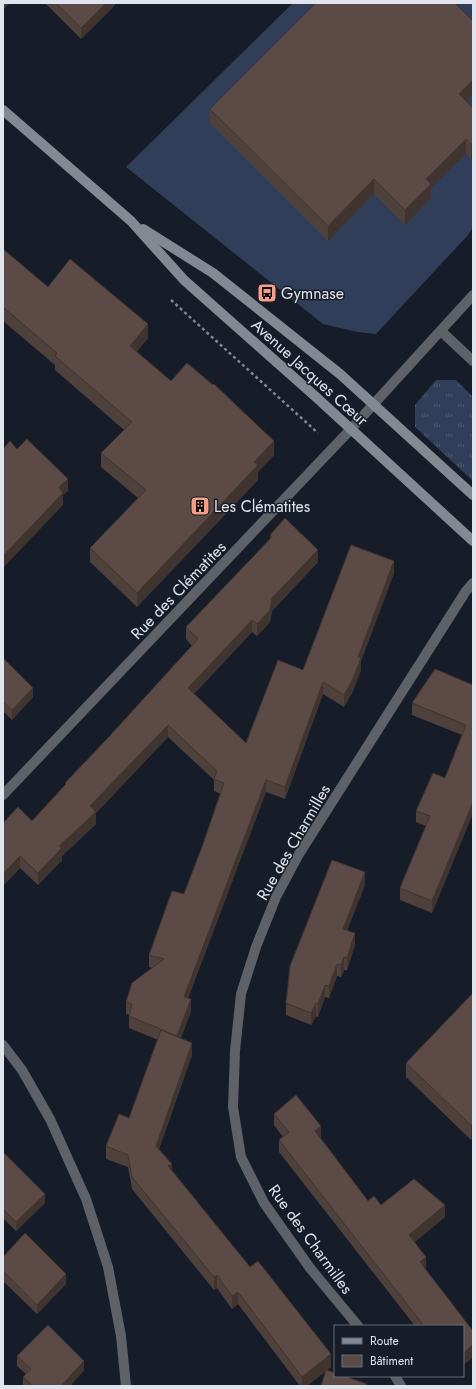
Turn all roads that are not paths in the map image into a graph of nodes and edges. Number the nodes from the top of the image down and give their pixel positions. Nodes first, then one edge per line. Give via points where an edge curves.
1 (3, 110) edge
2 (131, 221) junction
3 (473, 295) edge
4 (440, 331) junction
5 (473, 361) edge
6 (374, 404) junction
7 (351, 429) junction
8 (473, 495) edge
9 (473, 540) edge
10 (473, 584) edge
11 (3, 795) edge
12 (3, 1045) edge
13 (357, 1325) edge
14 (396, 1377) edge
15 (126, 1386) edge
16 (401, 1386) edge

1 - 2 main road, Avenue Jacques Cœur
2 - 6 main road, Avenue Jacques Cœur via 213,273
2 - 7 main road, Avenue Jacques Cœur via 184,280
3 - 4 street, Rue des Clématites
4 - 5 street
4 - 6 street, Rue des Clématites
6 - 7 street, Rue des Clématites
6 - 8 main road, Avenue Jacques Cœur
7 - 9 main road, Avenue Jacques Cœur
7 - 11 street, Rue des Clématites
10 - 13 street, Rue des Charmilles via 466,591 299,854 276,897 241,994 233,1107 241,1157 264,1203 310,1268
12 - 15 street via 22,1070 50,1119 86,1199 108,1266 121,1336
14 - 16 street

